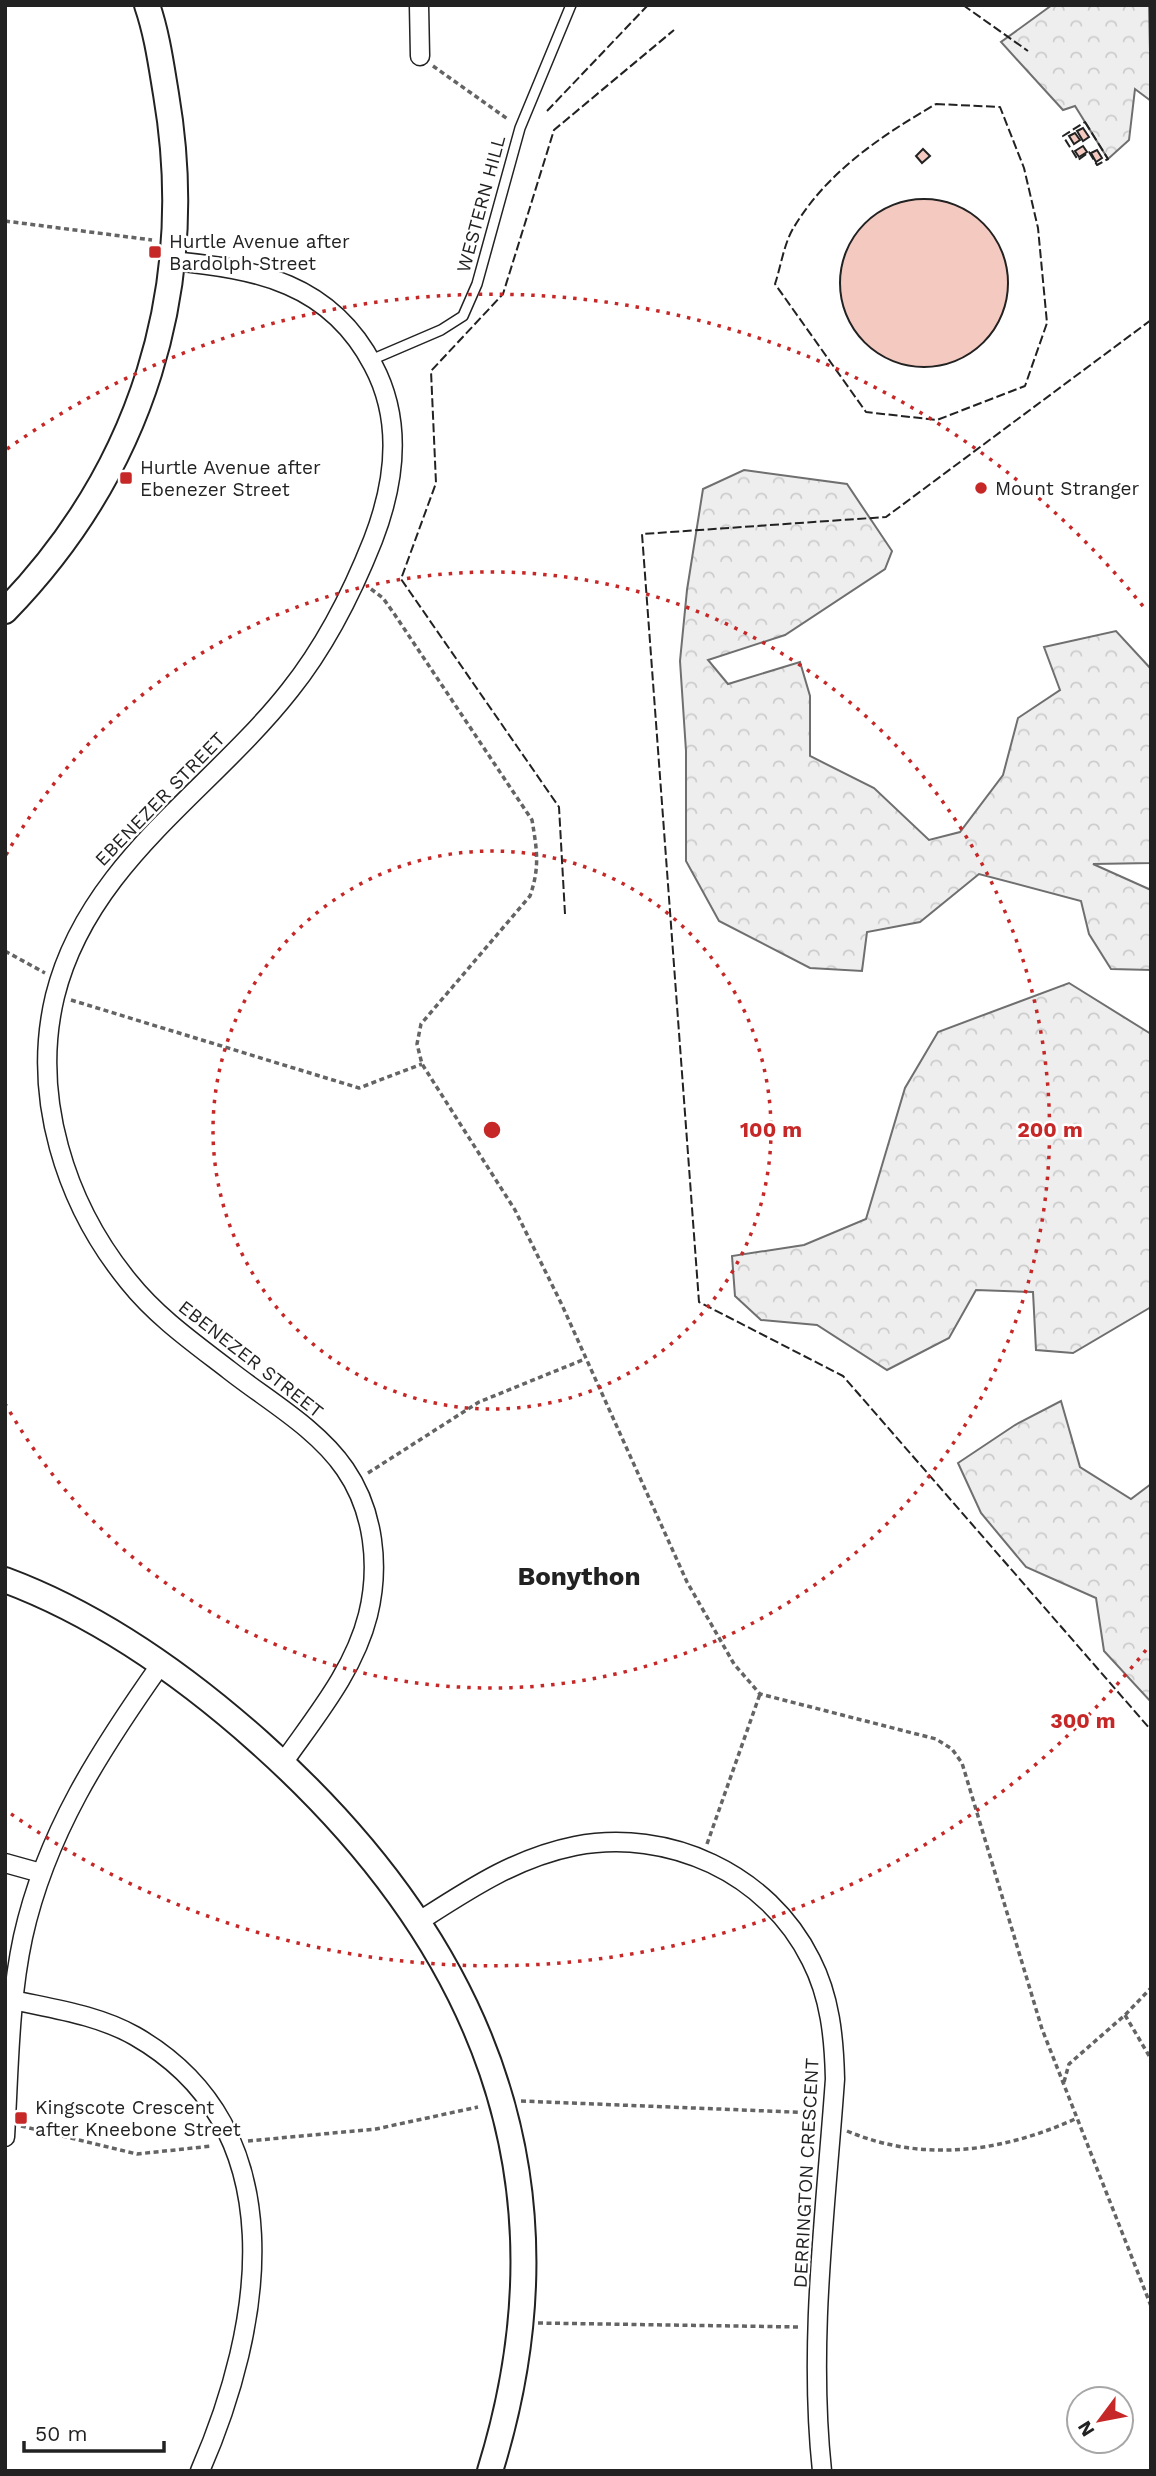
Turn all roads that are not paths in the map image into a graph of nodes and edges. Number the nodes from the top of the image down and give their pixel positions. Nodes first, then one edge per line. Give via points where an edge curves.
1 (147, 5) edge
2 (419, 5) edge
3 (571, 5) edge
4 (420, 56) road end
5 (172, 261) junction
6 (371, 360) junction
7 (5, 611) edge
8 (5, 1580) edge
9 (161, 1664) junction
10 (283, 1763) junction
11 (5, 1863) edge
12 (41, 1873) junction
13 (418, 1922) junction
14 (13, 2000) junction
15 (6, 2123) edge
16 (5, 2137) edge
17 (200, 2471) edge
18 (490, 2471) edge
19 (822, 2471) edge

1 - 5 street via 171,120
2 - 4 street
3 - 6 lane, WESTERN HILL via 520,128 477,284 463,316
5 - 6 street, EBENEZER STREET via 251,271 307,293 338,316
5 - 7 street via 149,380 114,464 64,544
6 - 10 street, EBENEZER STREET via 387,397 393,454 385,504 342,611 289,692 111,880 77,936 49,1025 47,1084 54,1133 81,1206 108,1255 172,1325 319,1440 344,1468 362,1500 372,1537 374,1576 368,1616 344,1675
8 - 9 street via 86,1617
9 - 10 street
9 - 12 street via 77,1791
10 - 13 street via 355,1838
11 - 12 street
12 - 14 street via 23,1937
13 - 18 street via 478,2028 504,2102 521,2196 521,2321
13 - 19 street, DERRINGTON CRESCENT via 502,1870 575,1846 612,1842 648,1844 702,1858 743,1880 799,1939 827,2001 834,2039 816,2347
14 - 15 street
14 - 17 street via 73,2012 144,2042 186,2073 213,2105 233,2143 246,2180 252,2222 248,2307 227,2403
15 - 16 street

